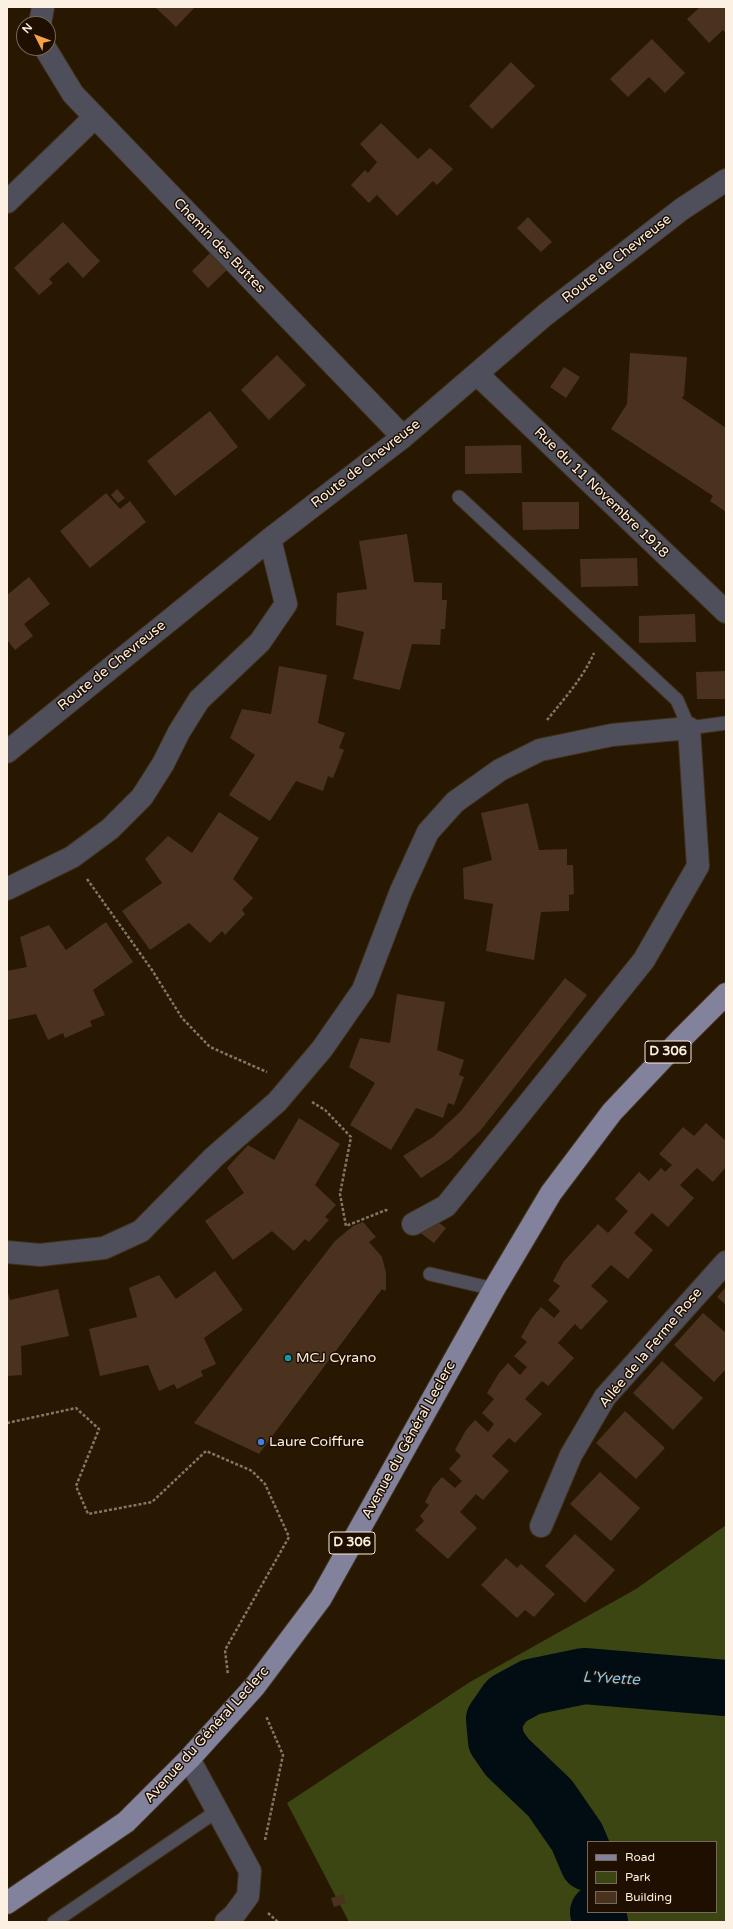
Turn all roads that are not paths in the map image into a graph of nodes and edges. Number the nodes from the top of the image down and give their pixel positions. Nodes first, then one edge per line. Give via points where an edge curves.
1 (50, 56) edge
2 (95, 117) junction
3 (726, 180) edge
4 (7, 202) edge
5 (477, 374) junction
6 (403, 437) junction
7 (459, 497) dead end
8 (270, 539) junction
9 (726, 612) edge
10 (726, 724) edge
11 (689, 728) junction
12 (7, 752) edge
13 (7, 889) edge
14 (726, 994) edge
15 (413, 1224) road end
16 (7, 1252) edge
17 (726, 1262) edge
18 (430, 1274) dead end
19 (494, 1289) junction
20 (541, 1526) dead end
21 (189, 1759) junction
22 (217, 1811) junction
23 (7, 1903) edge
24 (54, 1922) edge
25 (226, 1922) edge

1 - 2 street, Chemin des Buttes via 73,94
2 - 4 street
2 - 6 street, Chemin des Buttes
3 - 5 street, Route de Chevreuse via 682,208 551,310
5 - 6 street, Route de Chevreuse
5 - 9 street, Rue du 11 Novembre 1918
6 - 8 street, Route de Chevreuse
7 - 11 lane via 677,700
8 - 12 street, Route de Chevreuse
8 - 13 street via 286,604 260,642 199,700 179,732 164,764 142,797 110,829 72,857
10 - 11 lane
11 - 15 street via 698,866 644,960 446,1206
11 - 16 street via 612,735 540,750 500,770 455,802 428,832 401,890 363,990 322,1049 277,1102 214,1157 140,1231 104,1248 40,1255
14 - 19 main road, Avenue du Général Leclerc / D 306 via 612,1112 551,1193
17 - 20 street, Allée de la Ferme Rose via 605,1397 571,1455
18 - 19 lane
19 - 21 main road, Avenue du Général Leclerc / D 306 via 321,1598 255,1686
21 - 22 street
21 - 23 main road, Avenue du Général Leclerc / D 306 via 126,1822
22 - 24 lane
22 - 25 street via 250,1871 248,1896

